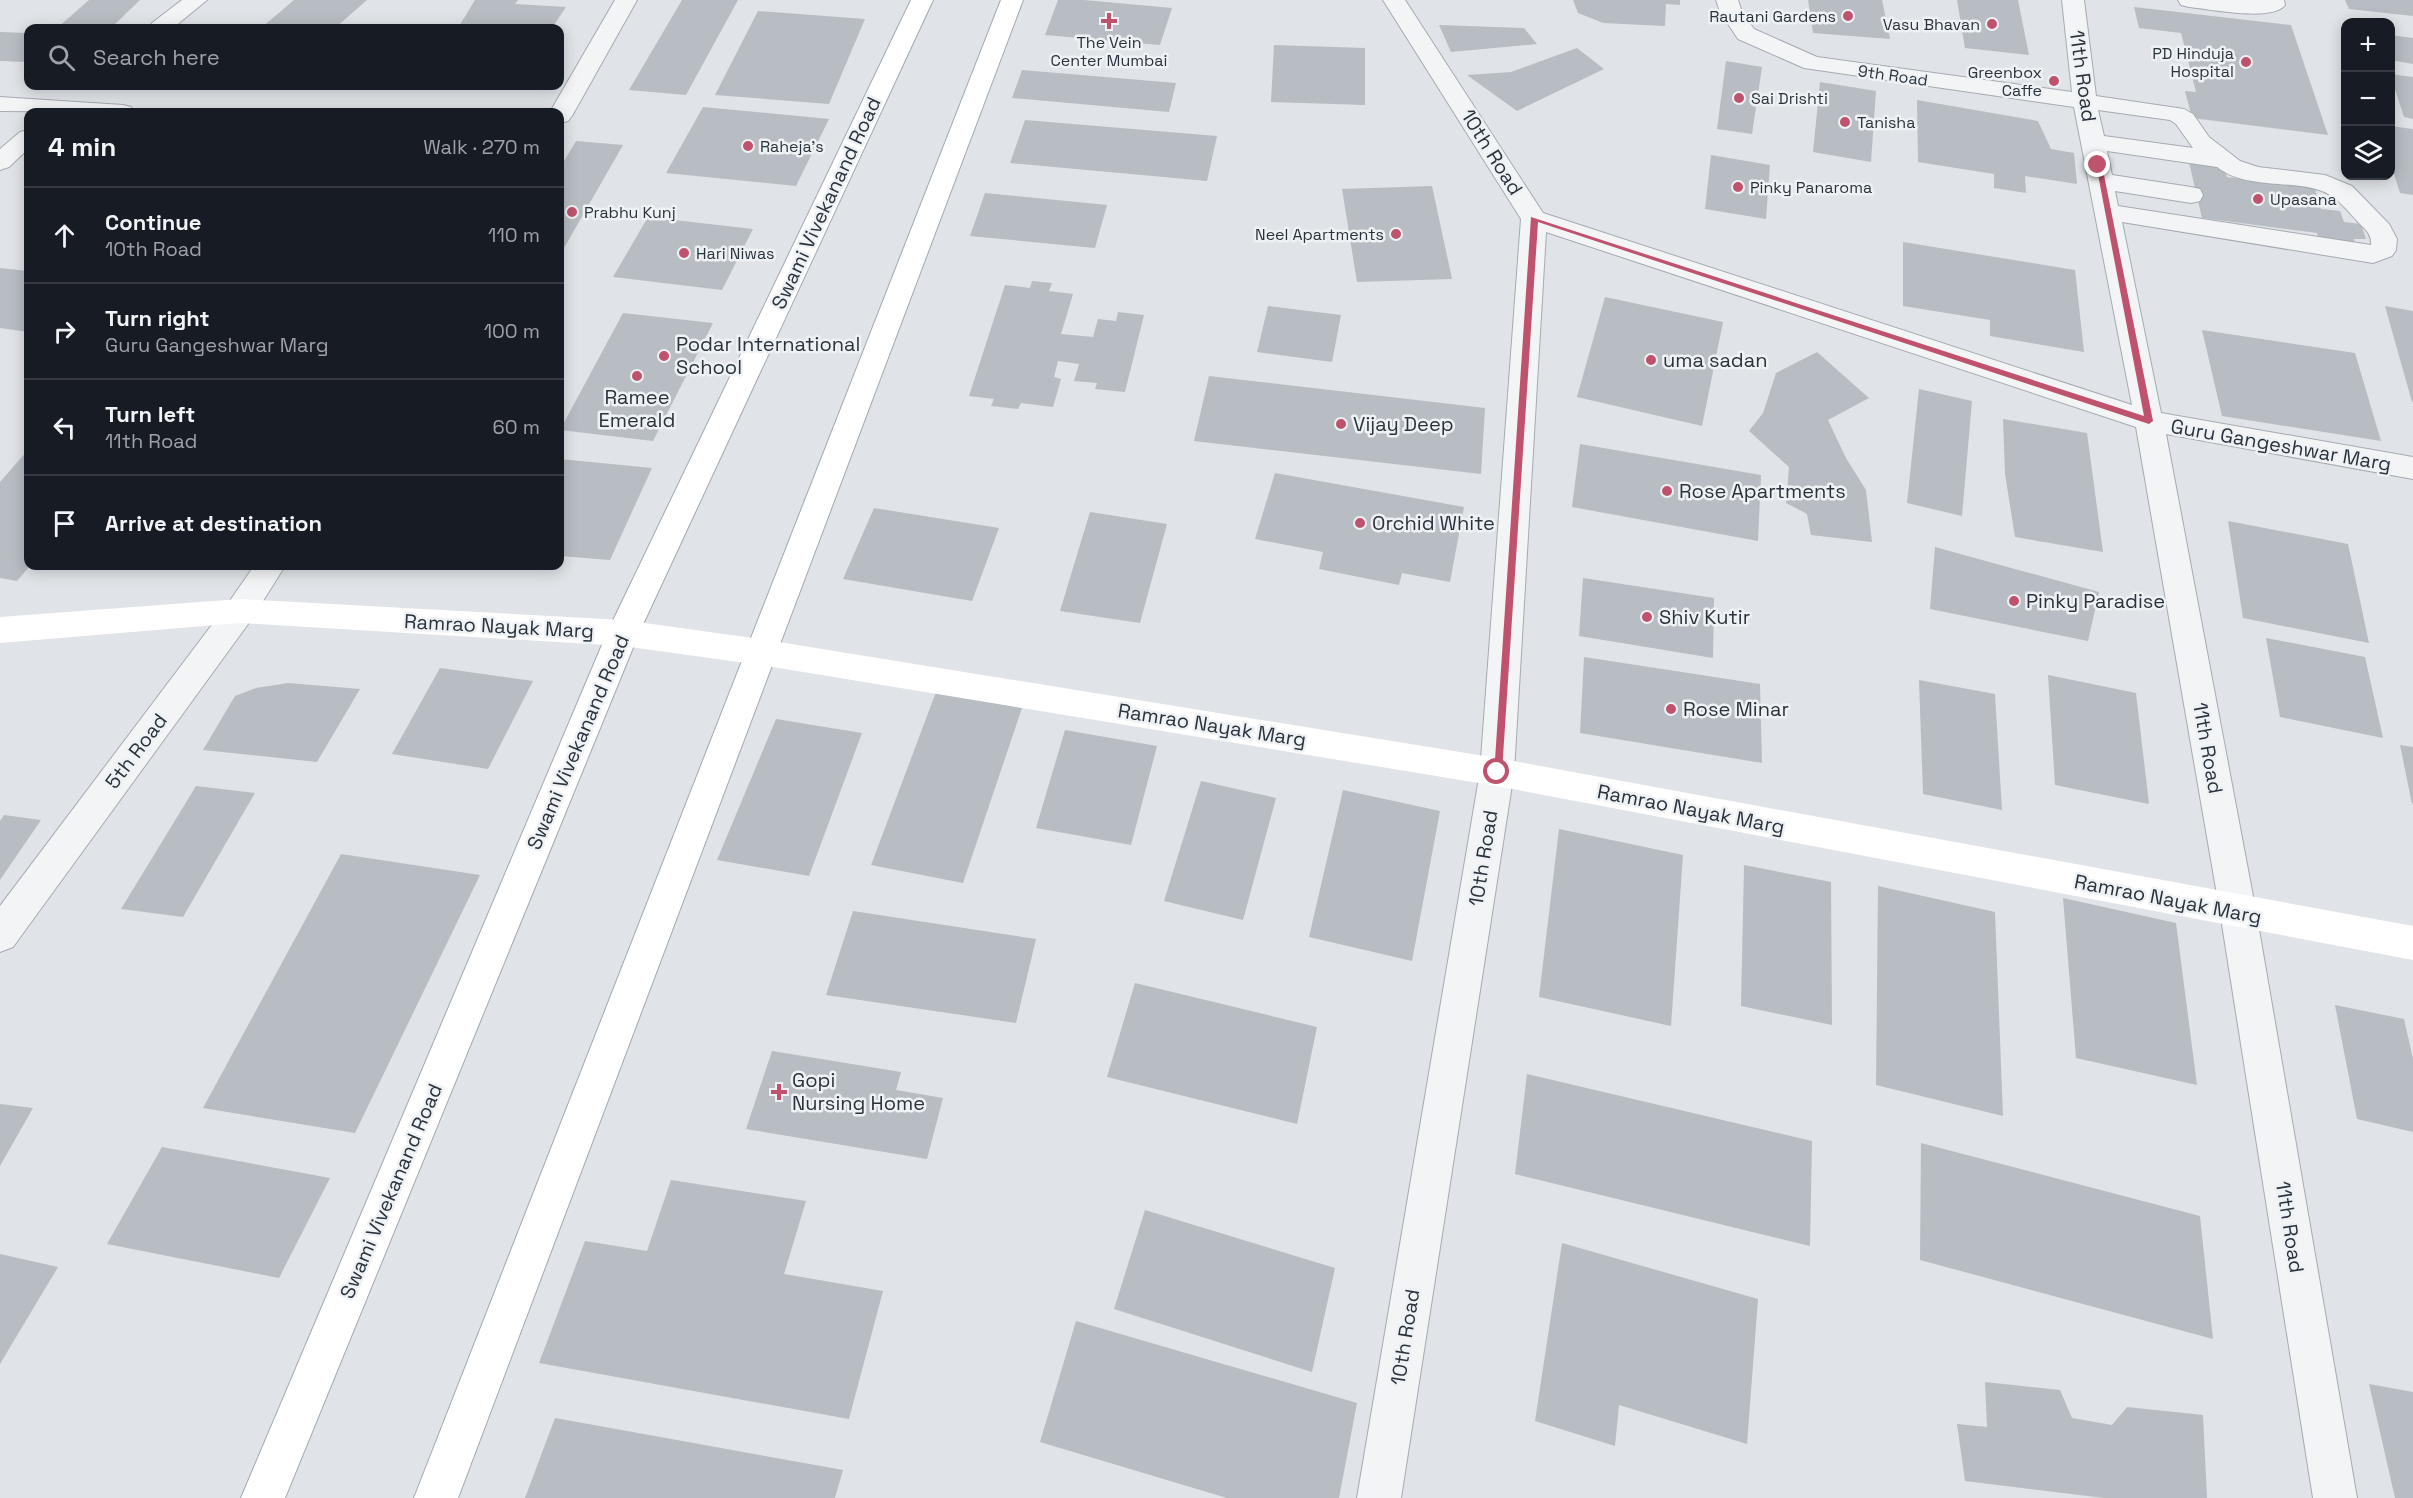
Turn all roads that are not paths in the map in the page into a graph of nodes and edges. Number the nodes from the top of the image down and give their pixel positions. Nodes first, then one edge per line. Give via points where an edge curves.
1 (196, 0) edge
2 (626, 0) edge
3 (922, 0) edge
4 (1012, 0) edge
5 (1394, 0) edge
6 (1727, 0) edge
7 (2073, 0) edge
8 (2189, 0) edge
9 (2273, 0) edge
10 (165, 24) edge
11 (84, 90) edge
12 (0, 104) edge
13 (39, 108) edge
14 (62, 108) edge
15 (564, 109) edge
16 (24, 141) edge
17 (2192, 149) junction
18 (2097, 161) junction
19 (0, 162) edge
20 (2193, 201) junction
21 (1534, 219) junction
22 (2149, 421) junction
23 (2413, 468) edge
24 (267, 570) edge
25 (240, 611) junction
26 (0, 630) edge
27 (623, 633) junction
28 (760, 652) junction
29 (1497, 772) junction
30 (2238, 912) junction
31 (0, 936) edge
32 (2413, 943) edge
33 (263, 1498) edge
34 (436, 1498) edge
35 (1379, 1498) edge
36 (2335, 1498) edge

1 - 10 street
2 - 15 street
3 - 27 main road, Swami Vivekanand Road
4 - 28 main road
5 - 21 street, 10th Road
6 - 18 street, 9th Road via 1746,34 1812,63
7 - 18 street, 11th Road
8 - 9 street via 2267,8 2274,5
11 - 14 street
12 - 13 street
16 - 19 street
17 - 18 street
17 - 18 street via 2185,118 2176,114
17 - 20 street
17 - 20 street via 2241,171 2335,187 2380,230 2383,249 2373,254
18 - 20 street
18 - 22 street, 11th Road
21 - 22 street, Guru Gangeshwar Marg
21 - 29 street, 10th Road
22 - 23 street, Guru Gangeshwar Marg
22 - 30 street, 11th Road
24 - 25 street, 5th Road
25 - 26 main road, Ramrao Nayak Marg
25 - 27 main road, Ramrao Nayak Marg
25 - 31 street, 5th Road
27 - 28 main road, Ramrao Nayak Marg
27 - 33 main road, Swami Vivekanand Road
28 - 29 main road, Ramrao Nayak Marg
28 - 34 main road
29 - 30 main road, Ramrao Nayak Marg
29 - 35 street, 10th Road
30 - 32 main road, Ramrao Nayak Marg
30 - 36 street, 11th Road

